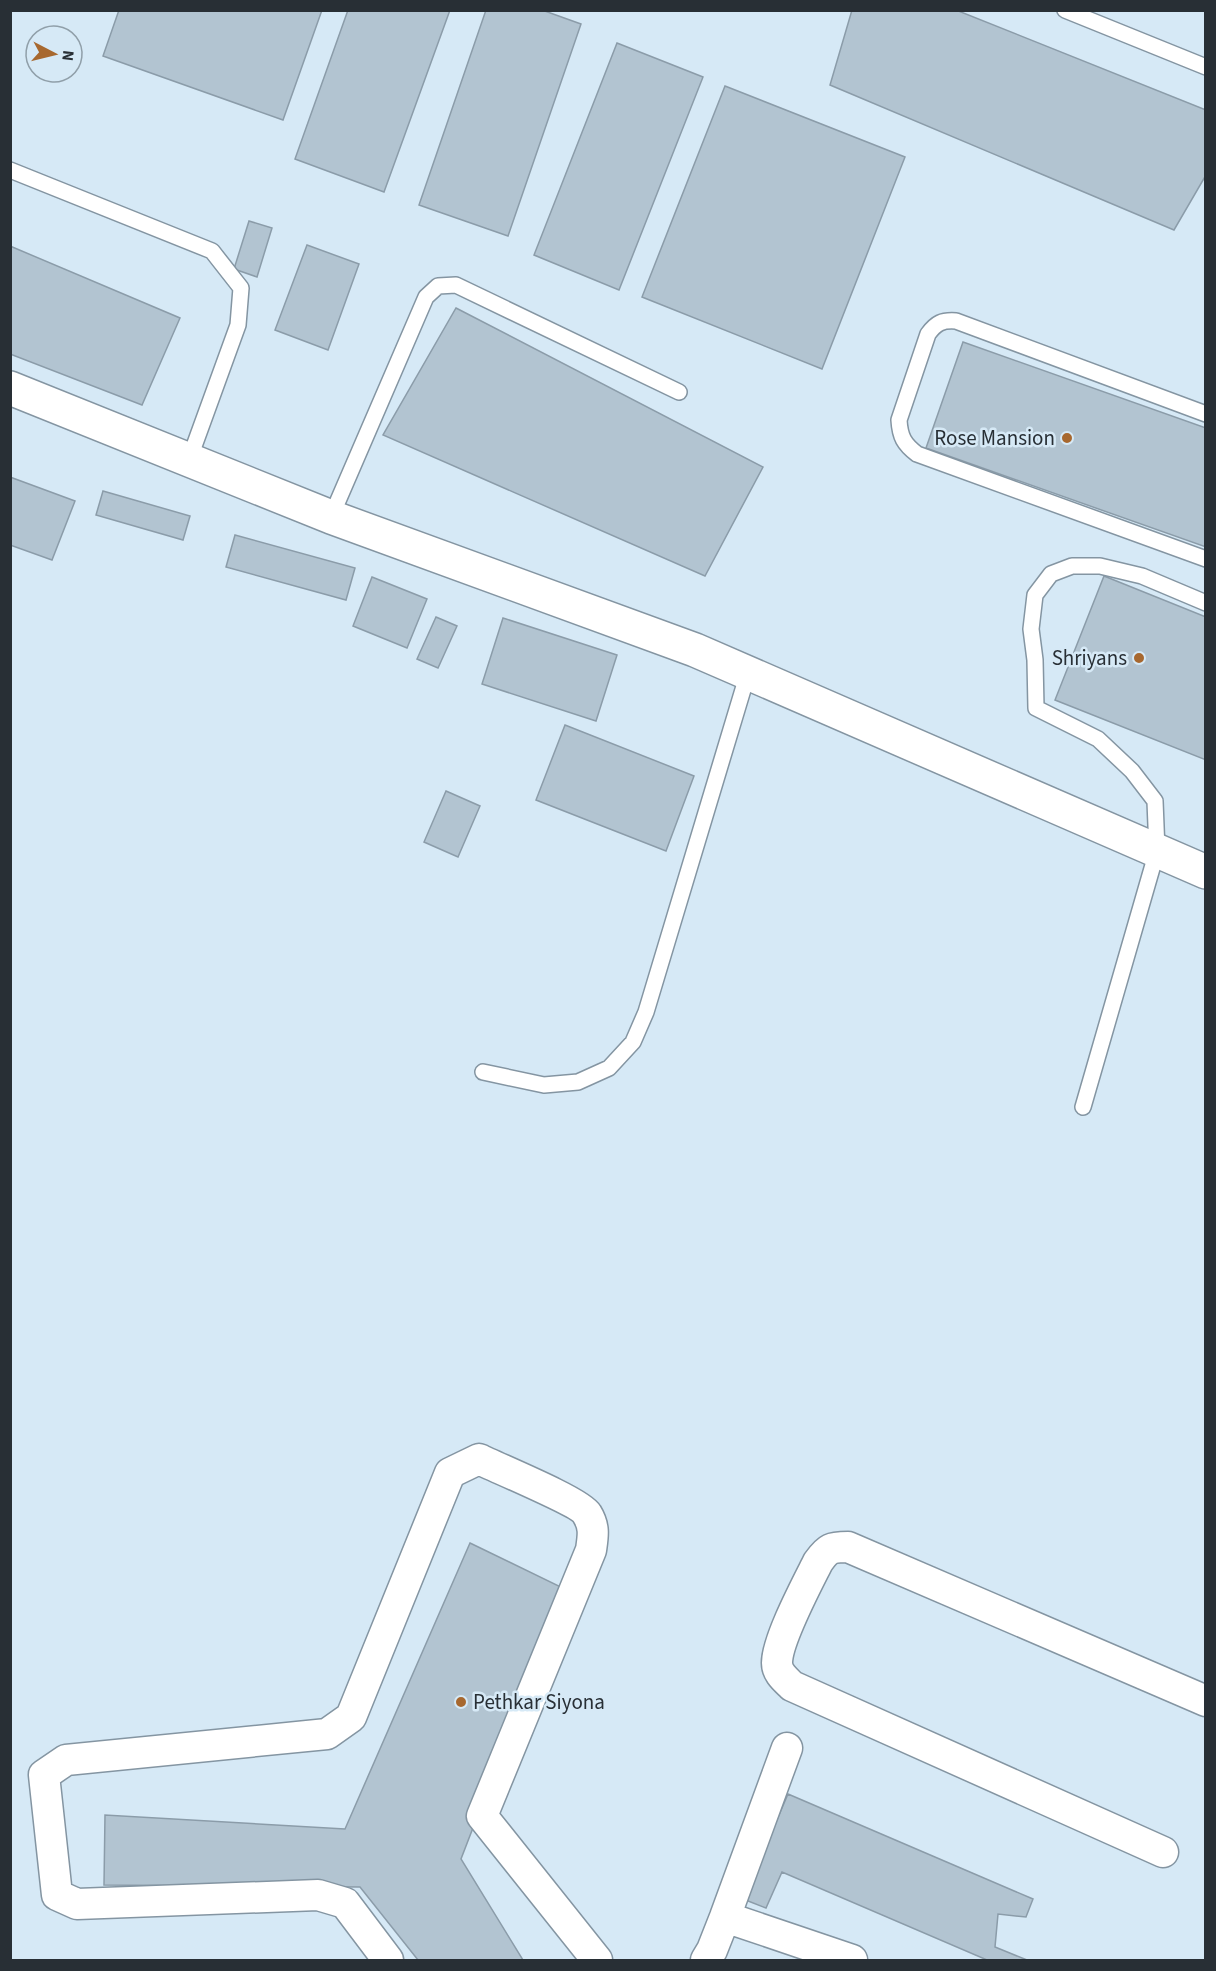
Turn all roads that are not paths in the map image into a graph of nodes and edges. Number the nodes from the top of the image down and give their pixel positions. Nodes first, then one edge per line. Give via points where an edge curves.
1 (1065, 10) edge
2 (1206, 67) edge
3 (10, 170) edge
4 (10, 388) edge
5 (679, 392) dead end
6 (1206, 414) edge
7 (189, 460) junction
8 (331, 518) junction
9 (1206, 559) edge
10 (1206, 603) edge
11 (747, 673) junction
12 (1157, 851) junction
13 (1206, 872) edge
14 (483, 1072) dead end
15 (1083, 1107) dead end
16 (1206, 1701) edge
17 (787, 1748) dead end
18 (1163, 1852) dead end
19 (725, 1917) junction
20 (388, 1960) edge
21 (597, 1960) edge
22 (706, 1960) edge
23 (852, 1960) edge

1 - 2 lane
3 - 7 lane via 212,251 241,288 238,325
4 - 7 street
5 - 8 lane via 456,285 438,286 426,297
6 - 9 lane via 956,321 944,320 928,334 899,420 900,435 917,454
7 - 8 street
8 - 11 street via 695,650
10 - 12 lane via 1142,576 1100,566 1072,566 1051,574 1035,595 1031,628 1036,708 1098,739 1132,771 1155,801
11 - 12 street
11 - 14 lane via 646,1012 633,1042 609,1068 578,1082 544,1085
12 - 13 street
12 - 15 lane
16 - 18 street via 848,1547 833,1547 818,1562 780,1645 780,1675 792,1686
17 - 19 street
19 - 22 street
19 - 23 street
20 - 21 street via 345,1904 318,1895 77,1904 57,1895 44,1774 66,1760 327,1734 351,1717 450,1473 479,1459 586,1511 594,1530 591,1550 482,1816

